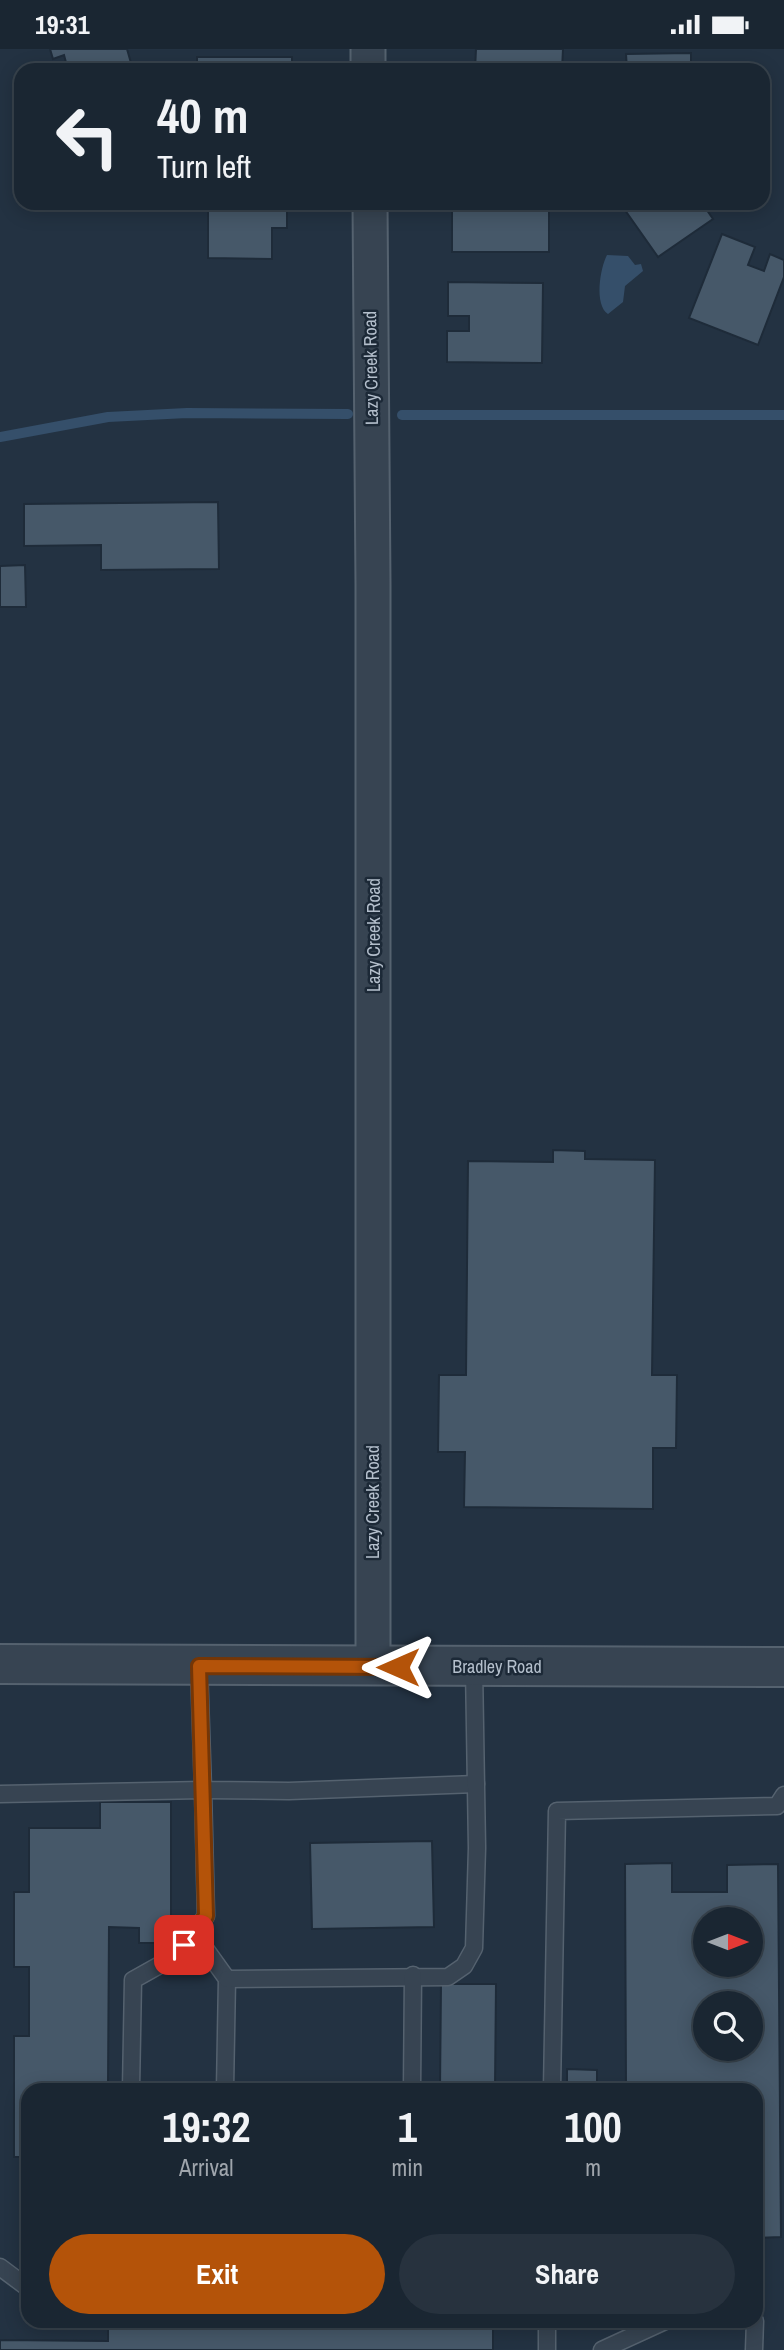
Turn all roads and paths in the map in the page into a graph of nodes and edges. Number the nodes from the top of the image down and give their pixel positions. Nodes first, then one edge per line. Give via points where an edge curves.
1 (370, 210) edge
2 (0, 1664) edge
3 (199, 1666) junction
4 (373, 1667) junction
5 (474, 1667) junction
6 (784, 1667) edge
7 (476, 1784) junction
8 (203, 1790) junction
9 (0, 1794) edge
10 (784, 1795) edge
11 (194, 1933) junction
12 (413, 1975) junction
13 (227, 1979) junction
14 (131, 2083) edge
15 (225, 2083) edge
16 (412, 2083) edge
17 (552, 2083) edge
18 (0, 2267) edge
19 (21, 2283) edge
20 (547, 2328) edge
21 (650, 2328) edge
22 (755, 2328) edge
23 (547, 2350) edge
24 (603, 2350) edge
25 (754, 2350) edge

1 - 4 street, Lazy Creek Road
2 - 3 street, Bradley Road
3 - 4 street, Bradley Road
3 - 8 lane
4 - 5 street, Bradley Road
5 - 6 street, Bradley Road
5 - 7 lane
7 - 8 lane
7 - 12 lane via 474,1948 464,1966 448,1977
8 - 9 lane
8 - 11 lane via 206,1916
10 - 17 lane via 777,1805 557,1811
11 - 13 lane
11 - 14 lane via 174,1957 133,1980
12 - 13 lane
12 - 16 lane
13 - 15 lane
18 - 19 lane
20 - 23 lane
21 - 24 lane
22 - 25 lane

